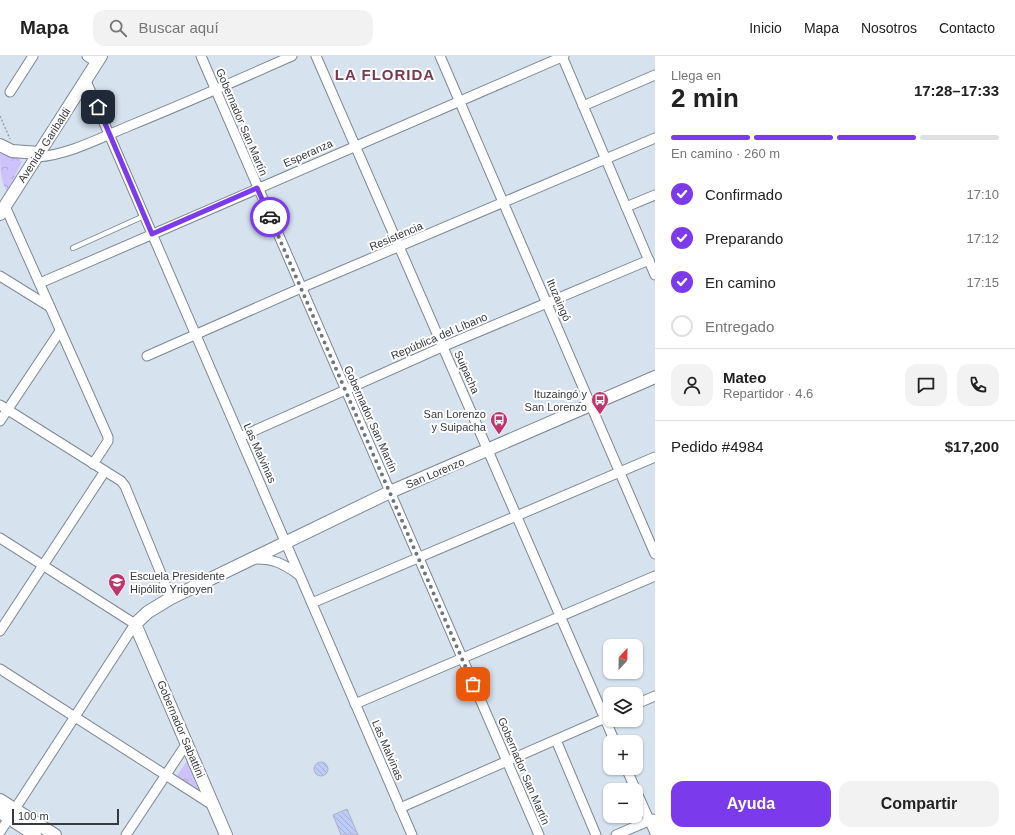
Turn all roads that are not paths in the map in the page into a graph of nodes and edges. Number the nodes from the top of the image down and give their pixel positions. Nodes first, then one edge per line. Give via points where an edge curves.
1 (33, 56) edge
2 (87, 56) edge
3 (200, 56) edge
4 (292, 56) edge
5 (316, 56) edge
6 (440, 56) edge
7 (562, 56) edge
8 (99, 59) edge
9 (655, 75) edge
10 (86, 81) junction
11 (215, 91) junction
12 (10, 92) dead end
13 (459, 100) junction
14 (583, 106) junction
15 (110, 134) junction
16 (655, 138) edge
17 (0, 145) edge
18 (355, 146) junction
19 (36, 157) junction
20 (606, 160) junction
21 (257, 188) junction
22 (0, 194) edge
23 (655, 195) edge
24 (503, 202) junction
25 (626, 207) junction
26 (3, 210) edge
27 (144, 216) junction
28 (152, 234) junction
29 (72, 248) dead end
30 (399, 248) junction
31 (649, 260) junction
32 (655, 275) edge
33 (0, 276) edge
34 (40, 283) junction
35 (301, 288) junction
36 (547, 304) junction
37 (50, 307) junction
38 (60, 332) junction
39 (195, 335) junction
40 (442, 346) junction
41 (147, 356) dead end
42 (655, 377) edge
43 (346, 391) junction
44 (590, 404) junction
45 (4, 407) edge
46 (0, 421) edge
47 (240, 436) junction
48 (488, 450) junction
49 (655, 457) edge
50 (93, 464) junction
51 (105, 471) junction
52 (619, 471) junction
53 (390, 492) junction
54 (516, 516) junction
55 (0, 538) edge
56 (286, 542) junction
57 (655, 554) edge
58 (419, 558) junction
59 (251, 559) junction
60 (43, 565) junction
61 (300, 576) junction
62 (655, 576) edge
63 (171, 598) junction
64 (312, 603) junction
65 (560, 617) junction
66 (135, 624) junction
67 (0, 631) edge
68 (462, 658) junction
69 (0, 669) edge
70 (655, 696) edge
71 (643, 701) edge
72 (355, 704) junction
73 (603, 708) edge
74 (75, 716) junction
75 (603, 719) edge
76 (556, 740) junction
77 (187, 743) junction
78 (507, 762) junction
79 (165, 775) junction
80 (630, 775) edge
81 (0, 800) edge
82 (214, 806) junction
83 (400, 808) junction
84 (8, 813) edge
85 (652, 819) edge
86 (0, 832) edge
87 (655, 833) edge
88 (35, 835) edge
89 (55, 835) edge
90 (126, 835) edge
91 (226, 835) edge
92 (412, 835) edge
93 (539, 835) edge
94 (596, 835) edge
95 (616, 835) edge

1 - 12 street
2 - 8 street
3 - 11 street, Gobernador San Martín
4 - 11 street
5 - 18 street, Suipacha
6 - 13 street, Ituzaingó
7 - 13 street, Esperanza
7 - 14 street
8 - 10 main road, Avenida Garibaldi
9 - 14 street
10 - 15 street, Las Malvinas
10 - 19 main road, Avenida Garibaldi
11 - 15 street
11 - 21 street, Gobernador San Martín
13 - 18 street, Esperanza
13 - 24 street, Ituzaingó
14 - 20 street
15 - 19 street via 53,156
15 - 27 street, Las Malvinas
16 - 20 street, Resistencia
17 - 19 main road
18 - 21 street, Esperanza
18 - 30 street, Suipacha
19 - 26 main road, Avenida Garibaldi
20 - 24 street, Resistencia
20 - 25 street
21 - 28 street, Esperanza
21 - 35 street, Gobernador San Martín
22 - 26 main road
23 - 25 street
24 - 30 street, Resistencia
24 - 36 street, Ituzaingó
25 - 31 street
26 - 34 street
27 - 28 street, Las Malvinas
27 - 29 lane
28 - 34 street, Esperanza
28 - 39 street, Las Malvinas
30 - 35 street, Resistencia
30 - 40 street, Suipacha
31 - 32 street
31 - 36 street, República del Líbano
33 - 37 street
34 - 37 street
35 - 39 street, Resistencia
35 - 43 street, Gobernador San Martín
36 - 40 street, República del Líbano
36 - 44 street, Ituzaingó
37 - 38 street
38 - 45 street
38 - 50 street via 108,437
39 - 41 street, Resistencia
39 - 47 street, Las Malvinas
40 - 43 street, República del Líbano
40 - 48 street, Suipacha
42 - 44 main road, San Lorenzo
43 - 47 street, República del Líbano
43 - 53 street, Gobernador San Martín
44 - 48 main road, San Lorenzo
44 - 52 street, Ituzaingó
45 - 46 street
45 - 50 street
47 - 56 street, Las Malvinas
48 - 53 main road, San Lorenzo
48 - 54 street, Suipacha
49 - 52 street
50 - 51 street
51 - 60 street
51 - 63 street via 125,486
52 - 54 street
52 - 57 street, Ituzaingó
53 - 56 main road, San Lorenzo
53 - 58 street, Gobernador San Martín
54 - 58 street
54 - 65 street, Suipacha
55 - 60 street
56 - 59 main road, San Lorenzo
56 - 61 street, Las Malvinas
58 - 64 street
58 - 68 street, Gobernador San Martín
59 - 61 street via 282,563
59 - 63 main road, San Lorenzo
60 - 66 street
60 - 67 street
61 - 64 street, Las Malvinas
62 - 65 street
63 - 66 main road, San Lorenzo via 148,612
64 - 72 street, Las Malvinas
65 - 68 street
65 - 73 street, Suipacha
66 - 74 street
66 - 77 main road, Gobernador Sabattini
68 - 72 street
68 - 78 street, Gobernador San Martín
69 - 74 street
70 - 71 street
72 - 83 street, Las Malvinas
74 - 79 street
74 - 84 street
75 - 76 street
76 - 78 street
76 - 94 street
77 - 79 street
77 - 82 main road, Gobernador Sabattini
78 - 83 street
78 - 93 street, Gobernador San Martín
79 - 82 street
79 - 90 street
80 - 85 street
81 - 84 main road
82 - 91 main road, Gobernador Sabattini
83 - 92 street, Las Malvinas
84 - 86 street
84 - 88 main road
84 - 89 main road
85 - 87 street
85 - 95 street

